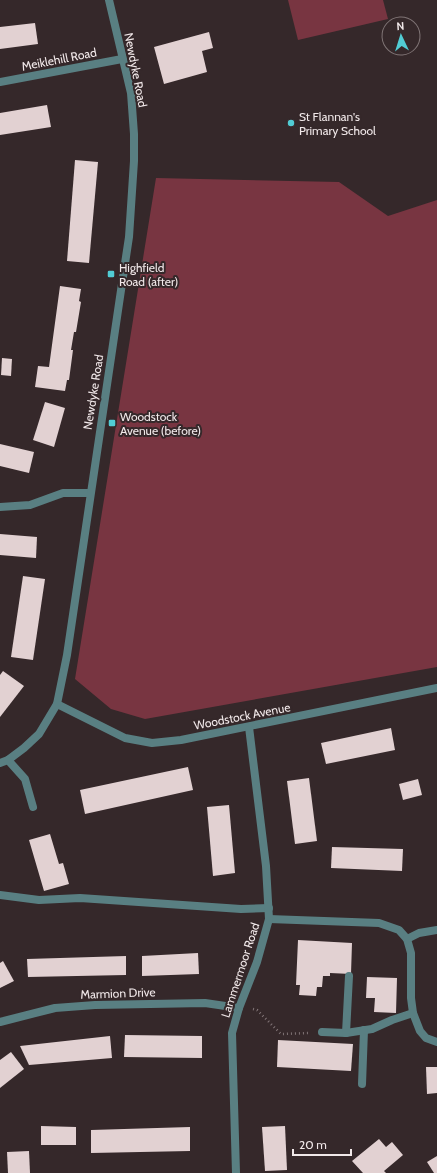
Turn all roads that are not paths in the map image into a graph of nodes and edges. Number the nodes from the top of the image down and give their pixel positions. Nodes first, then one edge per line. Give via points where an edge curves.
1 (109, 0) edge
2 (122, 59) junction
3 (0, 82) edge
4 (90, 493) junction
5 (0, 507) edge
6 (437, 688) edge
7 (57, 704) junction
8 (249, 726) junction
9 (4, 762) edge
10 (33, 807) dead end
11 (0, 895) edge
12 (268, 908) junction
13 (269, 918) junction
14 (437, 930) edge
15 (406, 938) junction
16 (349, 976) dead end
17 (239, 1008) junction
18 (413, 1013) junction
19 (0, 1022) edge
20 (364, 1030) junction
21 (322, 1032) road end
22 (346, 1033) junction
23 (437, 1042) edge
24 (362, 1084) dead end
25 (236, 1173) edge

1 - 2 street, Newdyke Road
2 - 3 street, Meiklehill Road
2 - 4 street, Newdyke Road via 131,93 134,134 129,229
4 - 5 street via 63,493 30,505
4 - 7 street, Newdyke Road via 68,647
6 - 8 street, Woodstock Avenue
7 - 8 street, Woodstock Avenue via 124,738 152,743 181,740
7 - 9 street, Newdyke Road via 39,734
8 - 12 street, Lammermoor Road via 266,866
9 - 10 street via 26,779
11 - 12 street via 39,900 80,898 241,909
12 - 13 street, Lammermoor Road
13 - 15 street via 379,923 399,930
13 - 17 street, Lammermoor Road via 257,962
14 - 15 street
15 - 18 street via 411,953 410,998
16 - 22 street
17 - 19 street, Marmion Drive via 205,1003 95,1005 55,1008
17 - 25 street, Lammermoor Road via 232,1033
18 - 20 street
18 - 23 street via 420,1031 426,1038
20 - 22 street
20 - 24 street
21 - 22 street

